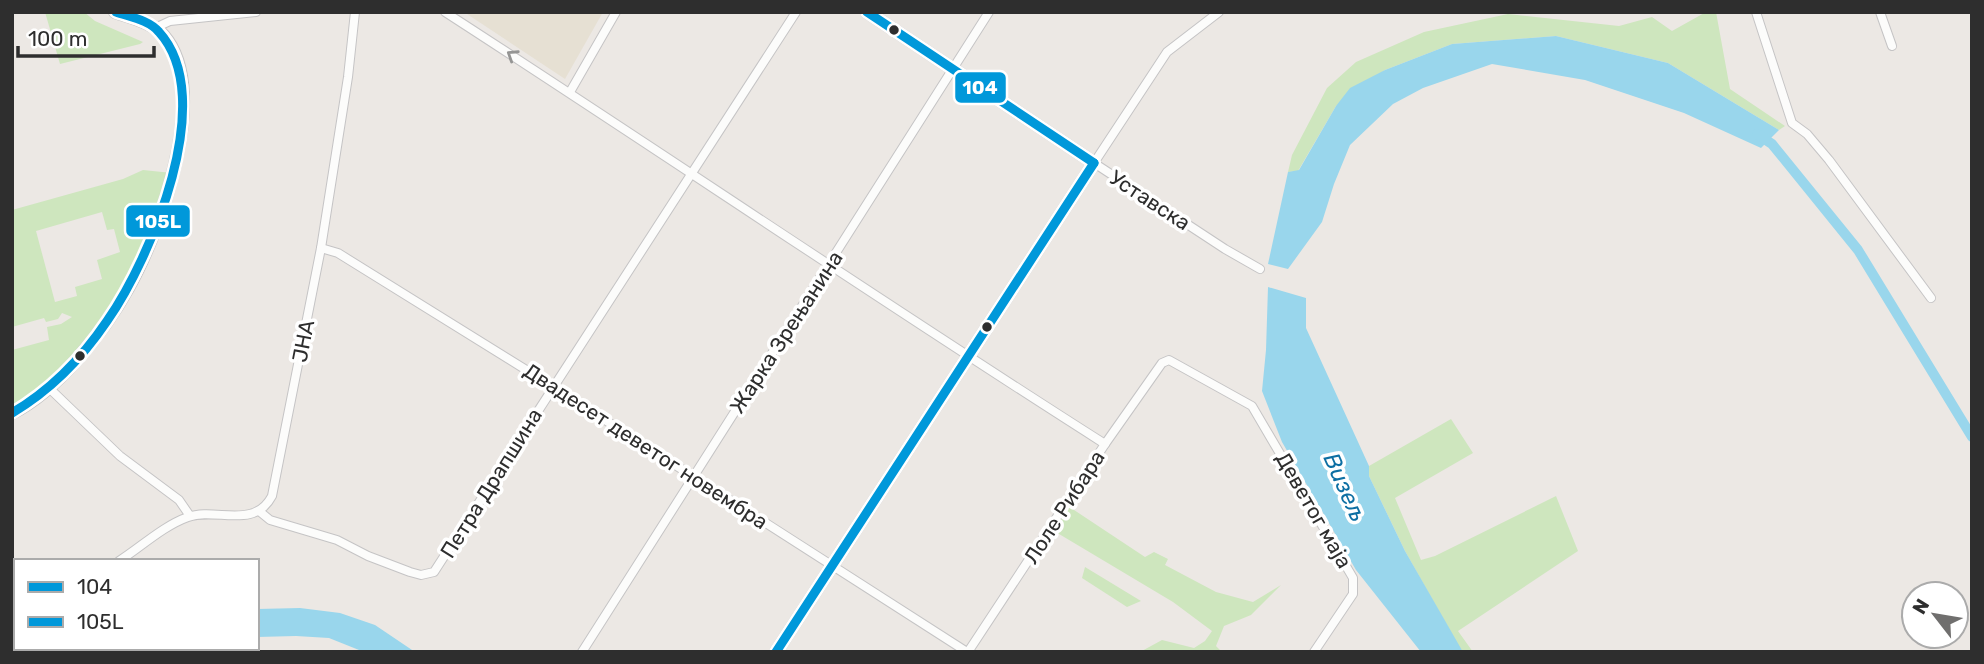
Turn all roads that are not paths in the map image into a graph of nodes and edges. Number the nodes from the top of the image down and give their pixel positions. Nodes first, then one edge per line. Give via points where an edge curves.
1 (115, 12) edge
2 (256, 12) edge
3 (355, 12) edge
4 (445, 12) edge
5 (615, 12) edge
6 (796, 12) edge
7 (867, 12) edge
8 (989, 12) edge
9 (1219, 12) edge
10 (1756, 12) edge
11 (1880, 12) edge
12 (155, 28) junction
13 (1892, 46) dead end
14 (953, 69) junction
15 (570, 92) junction
16 (1094, 163) junction
17 (691, 173) junction
18 (321, 248) junction
19 (829, 264) junction
20 (1260, 269) dead end
21 (1931, 299) dead end
22 (967, 356) junction
23 (1162, 363) joint
24 (552, 386) junction
25 (48, 387) junction
26 (12, 413) edge
27 (1105, 444) junction
28 (694, 476) junction
29 (259, 512) junction
30 (190, 516) junction
31 (122, 559) edge
32 (831, 566) junction
33 (582, 652) edge
34 (776, 652) edge
35 (968, 652) edge
36 (1314, 652) edge

1 - 12 street
2 - 12 street via 170,21
3 - 18 street, ЈНА
15 -> 4 street
5 - 15 street
6 - 17 street, Петра Драпшина
7 - 14 street, Уставска
8 - 14 street, Жарка Зрењанина
9 - 16 street via 1167,52
10 - 21 street via 1792,123 1829,160
11 - 13 street
12 - 25 street via 178,62 183,91 178,145 162,211 122,297 92,340
14 - 16 street, Уставска
14 - 19 street, Жарка Зрењанина
15 - 17 street
16 - 20 street, Уставска
16 - 22 street
17 - 19 street
17 - 24 street, Петра Драпшина
18 - 24 street, Двадесет деветог новембра via 338,253
18 - 29 street, ЈНА via 274,488
19 - 22 street
19 - 28 street, Жарка Зрењанина
22 - 27 street
22 - 32 street
23 - 27 street, Лоле Рибара
23 - 36 street, Деветог маја via 1172,361 1252,406 1354,582 1349,600
24 - 28 street, Двадесет деветог новембра
24 - 29 street, Петра Драпшина via 429,575 410,572
25 - 26 street
25 - 30 street via 120,456 180,500
27 - 35 street, Лоле Рибара
28 - 32 street, Двадесет деветог новембра
28 - 33 street, Жарка Зрењанина
29 - 30 street
30 - 31 street
32 - 34 street
32 - 35 street, Двадесет деветог новембра

